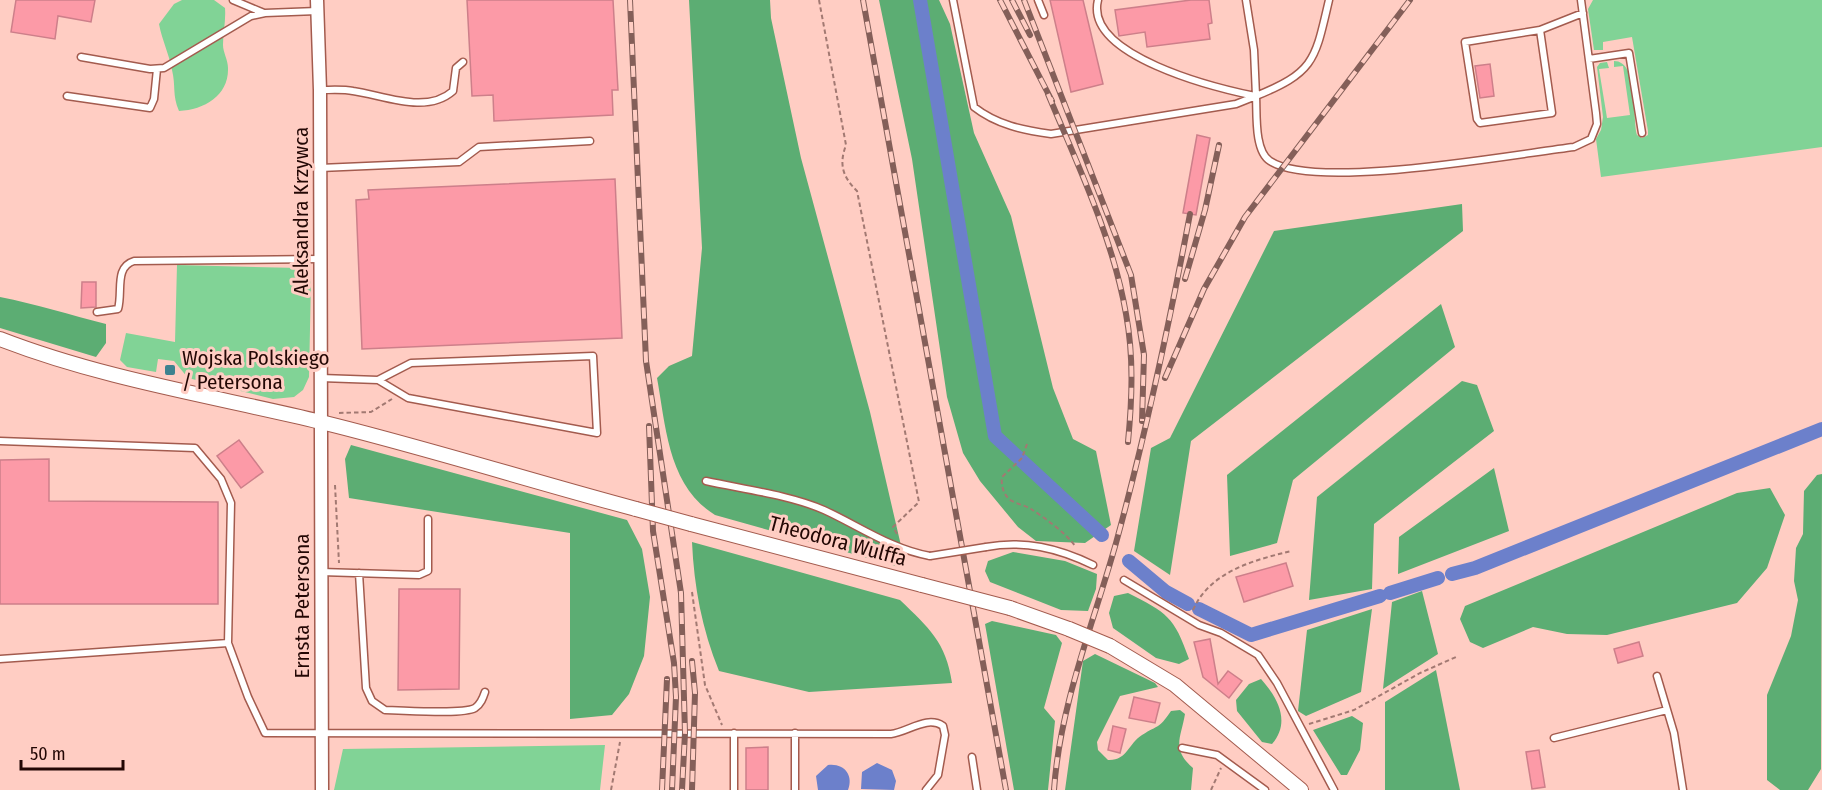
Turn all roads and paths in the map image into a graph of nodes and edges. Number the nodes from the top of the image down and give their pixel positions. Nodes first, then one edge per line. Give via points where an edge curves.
1 (233, 0) edge
2 (819, 0) edge
3 (953, 0) edge
4 (1038, 0) edge
5 (1098, 0) edge
6 (1246, 0) edge
7 (1329, 0) edge
8 (1581, 0) edge
9 (317, 6) edge
10 (265, 13) junction
11 (1583, 14) junction
12 (1044, 15) dead end
13 (1540, 30) junction
14 (81, 57) dead end
15 (1589, 59) junction
16 (463, 62) dead end
17 (158, 69) junction
18 (320, 90) junction
19 (67, 96) dead end
20 (1256, 96) junction
21 (1642, 133) dead end
22 (590, 141) dead end
23 (320, 168) junction
24 (320, 259) junction
25 (97, 312) dead end
26 (0, 339) edge
27 (320, 378) junction
28 (378, 380) junction
29 (400, 393) junction
30 (320, 422) junction
31 (0, 441) edge
32 (1027, 444) dead end
33 (334, 479) dead end
34 (706, 481) dead end
35 (428, 519) dead end
36 (1291, 550) dead end
37 (906, 551) junction
38 (1078, 557) junction
39 (1093, 565) dead end
40 (321, 572) junction
41 (340, 572) junction
42 (358, 573) junction
43 (1125, 580) dead end
44 (692, 592) dead end
45 (1189, 618) junction
46 (228, 643) junction
47 (1456, 657) dead end
48 (0, 659) edge
49 (1657, 676) dead end
50 (485, 692) dead end
51 (1667, 711) junction
52 (1301, 727) junction
53 (622, 733) junction
54 (725, 733) junction
55 (734, 733) junction
56 (795, 733) junction
57 (321, 735) junction
58 (1554, 738) dead end
59 (1182, 748) dead end
60 (972, 757) dead end
61 (1224, 759) junction
62 (322, 790) edge
63 (611, 790) edge
64 (734, 790) edge
65 (795, 790) edge
66 (926, 790) edge
67 (977, 790) edge
68 (1211, 790) edge
69 (1265, 790) edge
70 (1302, 790) edge
71 (1334, 790) edge
72 (1683, 790) edge

1 - 10 lane
2 - 37 path via 846,145 840,161 846,180 857,191 919,502 893,527
3 - 20 lane via 974,107 1021,129 1064,133 1236,104
4 - 12 lane
5 - 20 lane via 1102,30 1124,48 1188,79
6 - 20 lane
7 - 20 lane via 1321,39 1306,68 1296,78
8 - 11 lane
9 - 10 lane
9 - 18 street, Aleksandra Krzywca
10 - 17 lane via 236,24 180,60
11 - 13 lane
11 - 15 lane
13 - 13 lane via 1552,113 1480,123 1476,119 1465,42
14 - 17 lane
15 - 20 lane via 1597,124 1591,139 1583,144 1385,172 1303,171 1269,161 1261,148
15 - 21 lane via 1629,53
16 - 18 lane via 456,68 453,91 441,98 402,101 352,90
17 - 19 lane via 150,108
18 - 23 street, Aleksandra Krzywca
22 - 23 lane via 479,147 459,162
23 - 24 street, Aleksandra Krzywca
24 - 25 lane via 134,261 121,269 118,309
24 - 27 street, Aleksandra Krzywca
26 - 30 street, Theodora Wulffa via 142,382
27 - 28 lane
27 - 30 street, Aleksandra Krzywca
28 - 29 lane
28 - 29 lane via 411,363 594,356 597,433 408,398
29 - 30 path via 371,412 344,411
30 - 40 street, Ernsta Petersona
30 - 70 street, Theodora Wulffa, bridge via 1010,608 1069,629 1110,646 1175,685
31 - 46 lane via 195,448 221,479 231,503
32 - 38 path via 1022,458 1002,477 1001,486 1009,499 1065,533
33 - 41 path
34 - 37 lane via 821,509
35 - 42 lane via 428,571 419,575
36 - 45 path via 1231,570 1202,596
37 - 38 lane, bridge via 930,556 1024,544
38 - 39 lane
40 - 41 lane
40 - 57 street, Ernsta Petersona
41 - 42 lane
42 - 50 lane via 366,688 377,707 462,711 475,708
43 - 45 lane
44 - 54 path via 705,685
45 - 52 lane via 1258,655
46 - 48 lane
46 - 57 lane via 265,733
47 - 52 path via 1354,710
49 - 51 lane
51 - 58 lane
51 - 72 lane
52 - 71 lane
53 - 54 lane
53 - 57 lane
53 - 63 path
54 - 55 lane
55 - 56 lane
55 - 64 lane
56 - 65 lane
56 - 66 lane via 891,734 925,722 937,722 943,726 945,735 938,775
57 - 62 street, Ernsta Petersona
59 - 61 lane
60 - 67 lane
61 - 68 path
61 - 69 lane

